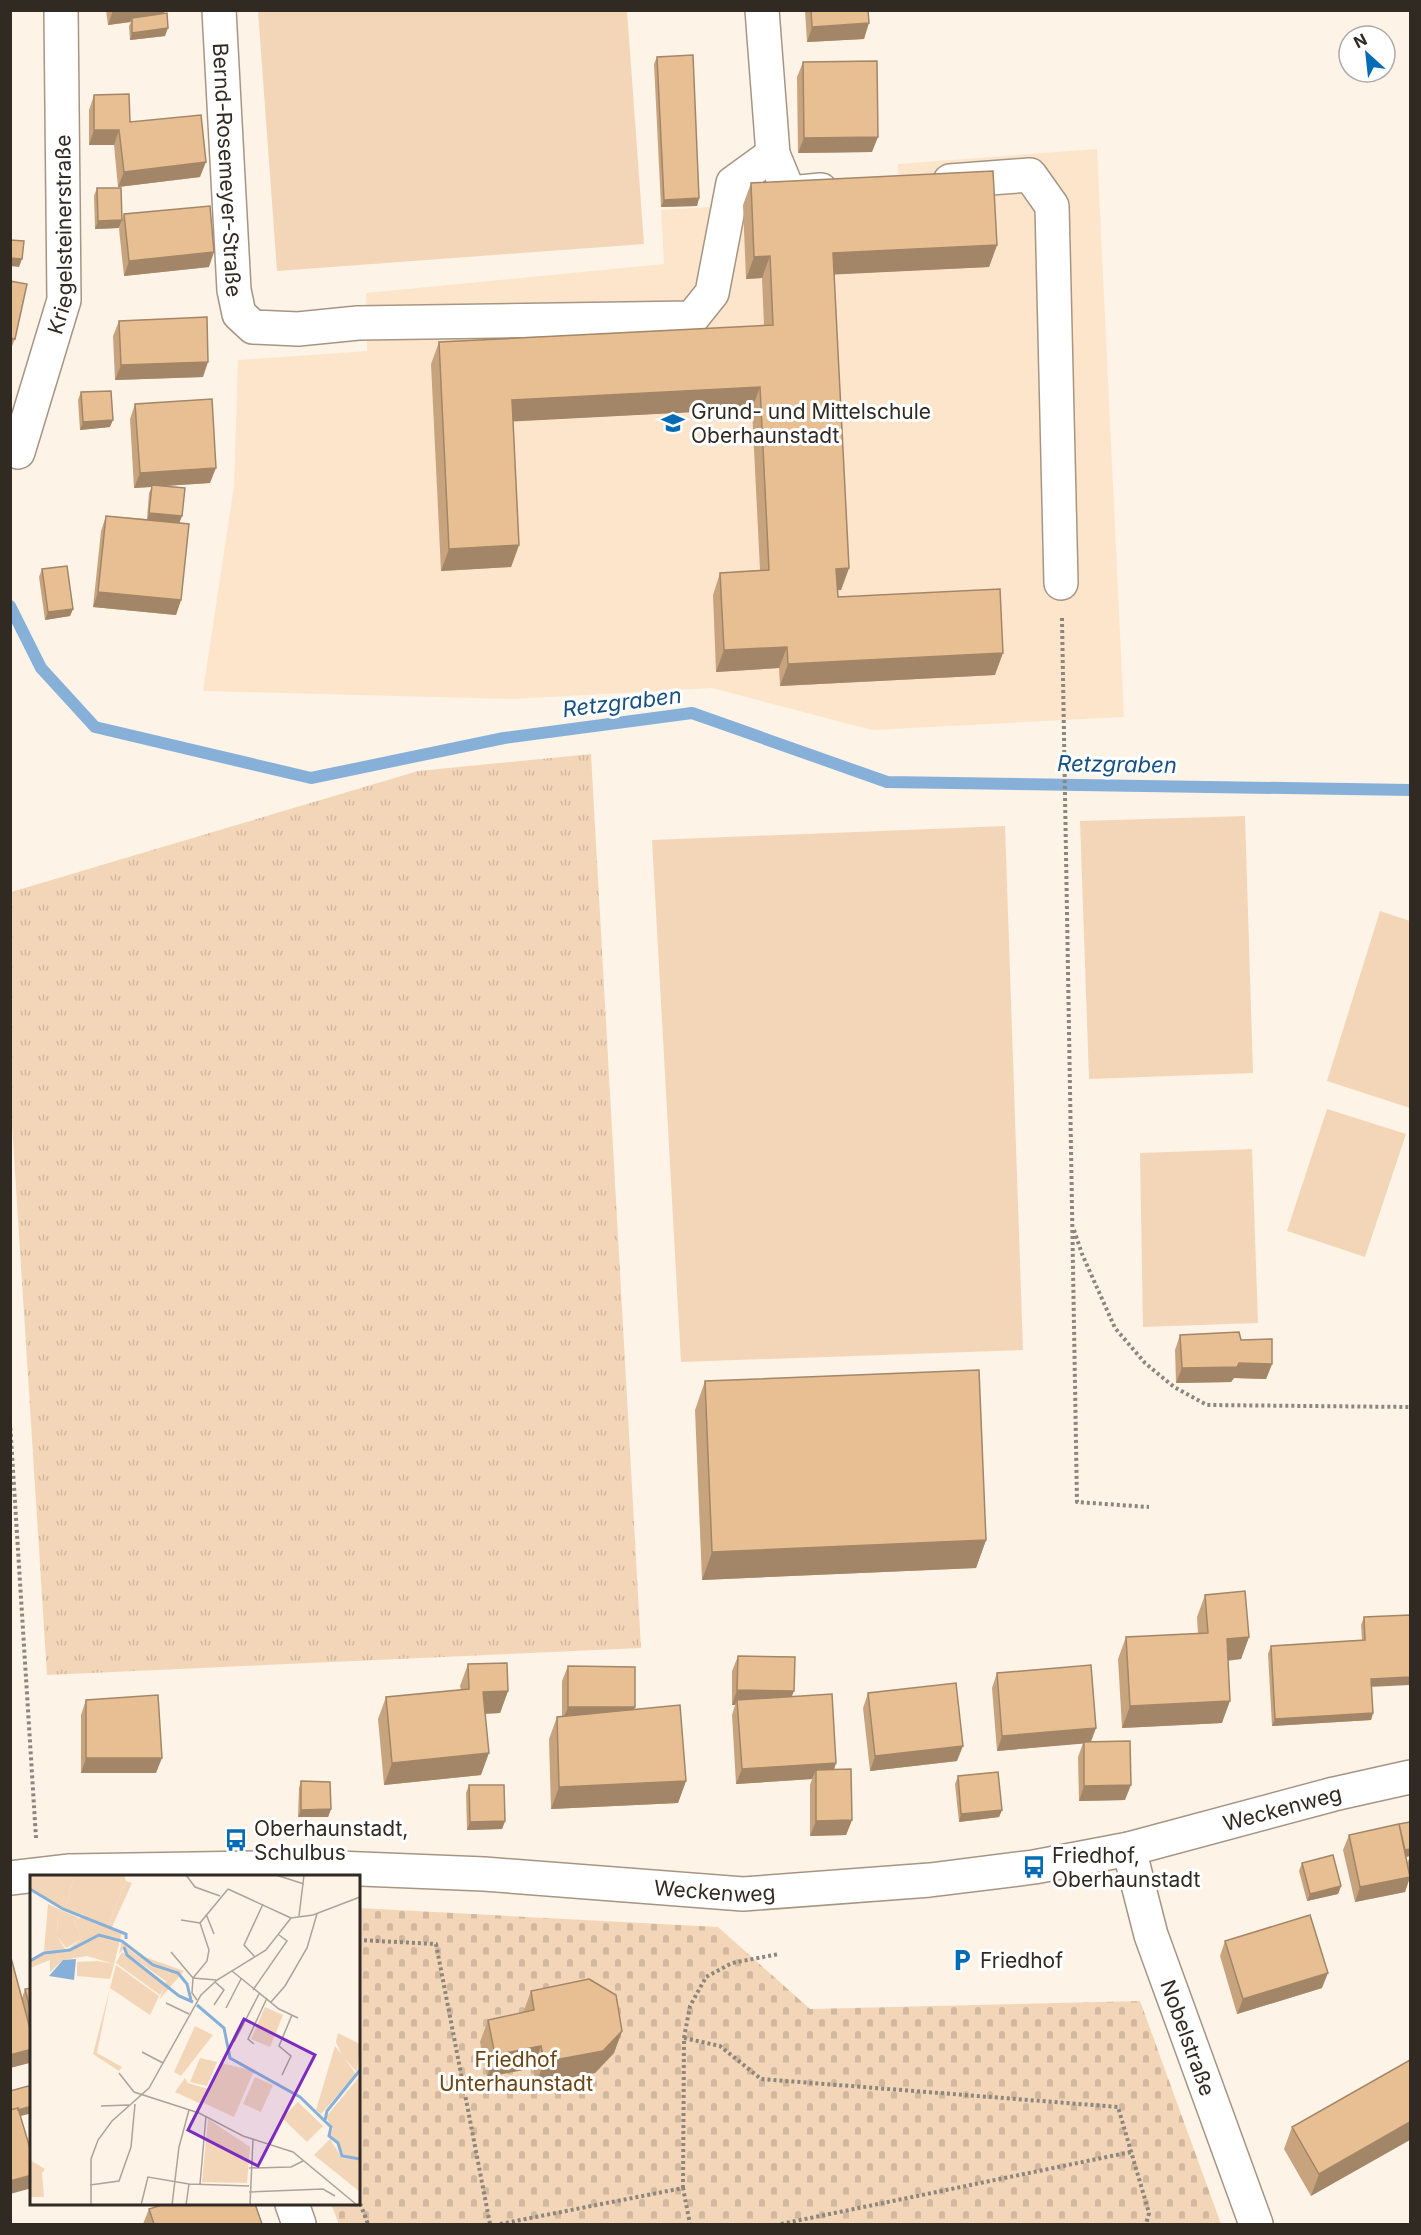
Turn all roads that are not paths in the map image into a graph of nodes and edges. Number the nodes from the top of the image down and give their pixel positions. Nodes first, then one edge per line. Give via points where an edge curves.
1 (61, 10) edge
2 (219, 10) edge
3 (762, 10) edge
4 (773, 154) junction
5 (915, 183) edge
6 (846, 188) edge
7 (18, 453) dead end
8 (1061, 583) road end
9 (1410, 1777) edge
10 (1130, 1849) junction
11 (190, 1872) edge
12 (33, 1875) edge
13 (292, 2205) edge
14 (299, 2224) edge
15 (1257, 2224) edge

1 - 7 street, Kriegelsteinerstraße via 64,300
2 - 4 street, Bernd-Rosemeyer-Straße via 234,290 239,314 253,327 692,318 712,293 733,183
3 - 4 street
4 - 6 street via 789,193
5 - 8 street via 1030,175 1052,206
9 - 10 street, Weckenweg
10 - 11 street, Weckenweg via 1034,1867 930,1880 743,1894 484,1874 312,1867
10 - 15 street, Nobelstraße via 1150,1935
11 - 12 street, Weckenweg via 70,1871
13 - 14 street

